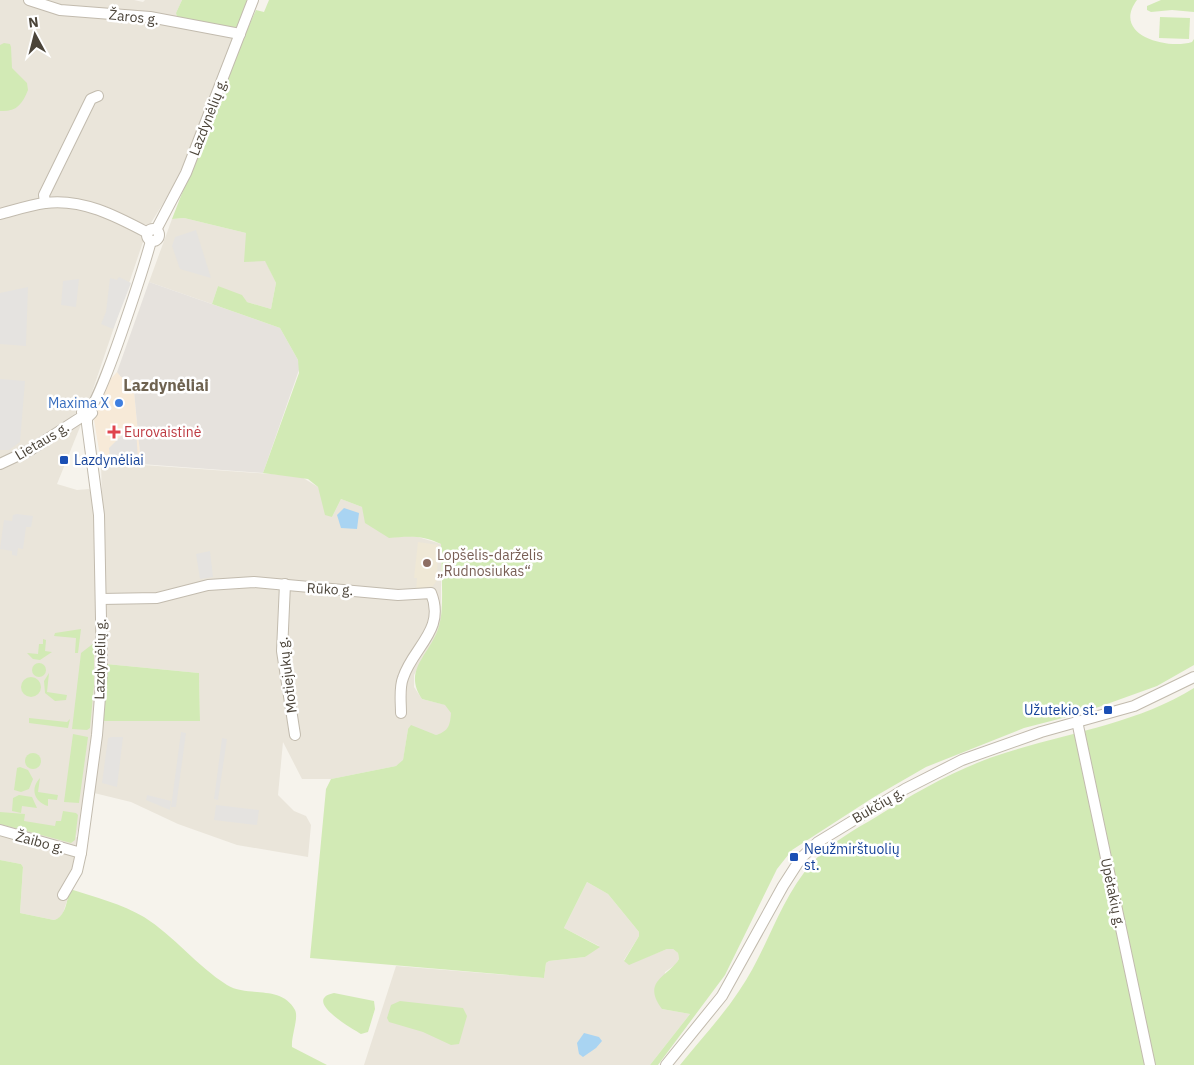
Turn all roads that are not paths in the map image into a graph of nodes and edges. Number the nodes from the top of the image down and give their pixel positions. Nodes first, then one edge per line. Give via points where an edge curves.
1 (29, 0) edge
2 (253, 0) edge
3 (240, 34) junction
4 (98, 96) dead end
5 (44, 203) junction
6 (0, 214) edge
7 (151, 234) junction
8 (86, 414) junction
9 (0, 464) edge
10 (285, 584) junction
11 (101, 599) junction
12 (1194, 677) edge
13 (401, 713) dead end
14 (1077, 721) junction
15 (295, 735) dead end
16 (0, 830) edge
17 (81, 853) junction
18 (63, 895) dead end
19 (666, 1065) edge
20 (1150, 1065) edge

1 - 3 street, Žaros g. via 60,10 150,17
2 - 3 street, Lazdynėlių g.
3 - 7 street, Lazdynėlių g. via 186,173
4 - 5 street via 90,99 44,194
5 - 6 street
5 - 7 street via 86,206
7 - 8 street, Lazdynėlių g. via 116,347
8 - 9 street, Lietaus g. via 32,449
8 - 11 street, Lazdynėlių g. via 99,516
10 - 11 street, Rūko g. via 224,583 157,598
10 - 13 street, Rūko g. via 398,595 431,593 436,606 435,615 429,634 402,678
10 - 15 street, Motiejukų g. via 282,651
11 - 17 street, Lazdynėlių g. via 102,670 97,735
12 - 14 street, Bukčių g. via 1134,706
14 - 19 street, Bukčių g. via 1002,745 938,772 818,842 789,876 722,996
14 - 20 street, Upėtakių g.
16 - 17 street, Žaibo g.
17 - 18 street, Lazdynėlių g. via 77,871

